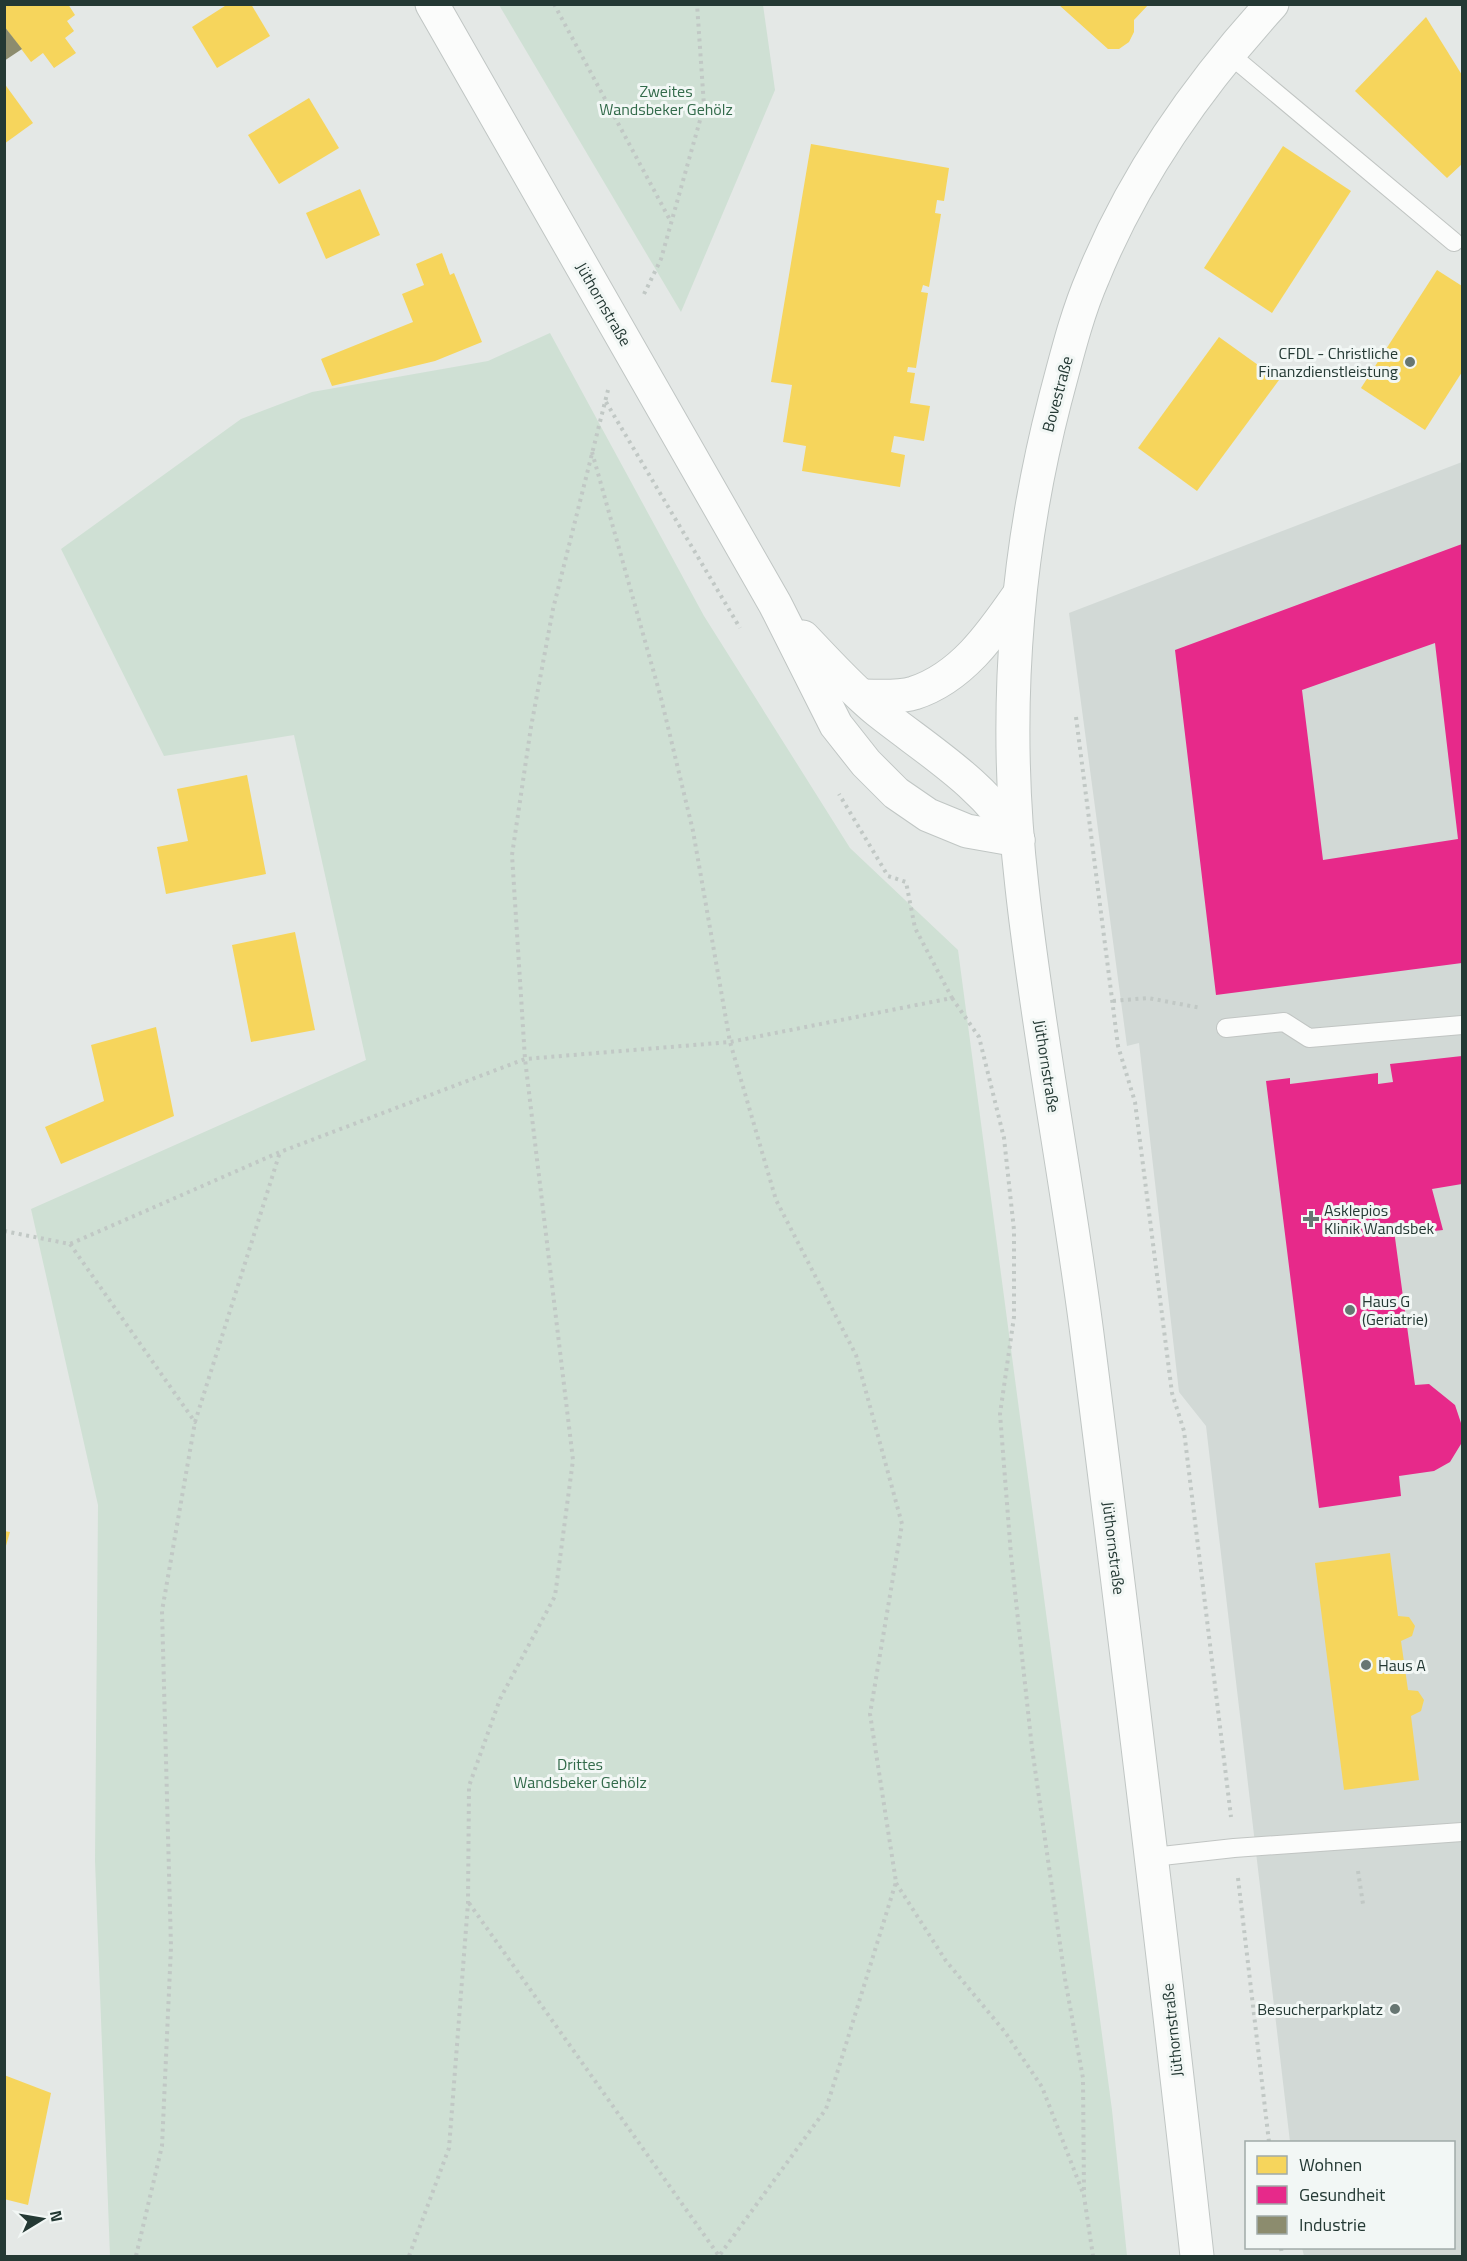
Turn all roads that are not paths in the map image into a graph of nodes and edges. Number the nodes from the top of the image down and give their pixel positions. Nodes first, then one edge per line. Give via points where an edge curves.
1 (432, 4) edge
2 (1272, 4) edge
3 (1228, 53) junction
4 (1454, 242) dead end
5 (1018, 596) junction
6 (775, 604) junction
7 (862, 696) junction
8 (1018, 840) junction
9 (1462, 1025) edge
10 (1226, 1028) road end
11 (1462, 1832) edge
12 (1153, 1857) junction
13 (1197, 2256) edge

1 - 6 main road, Jüthornstraße
2 - 3 main road, Bovestraße
3 - 4 lane
3 - 5 main road, Bovestraße via 1166,138 1092,278 1066,357 1040,460
5 - 7 main road via 989,637 953,672 912,693
5 - 8 main road, Bovestraße via 1012,717
6 - 7 main road, Jüthornstraße
6 - 8 main road, Jüthornstraße via 836,725 896,793 944,823 994,838
7 - 8 main road, Jüthornstraße via 979,793
8 - 12 main road, Jüthornstraße via 1038,1009 1075,1236
9 - 10 lane via 1310,1038 1284,1022
11 - 12 lane
12 - 13 main road, Jüthornstraße

